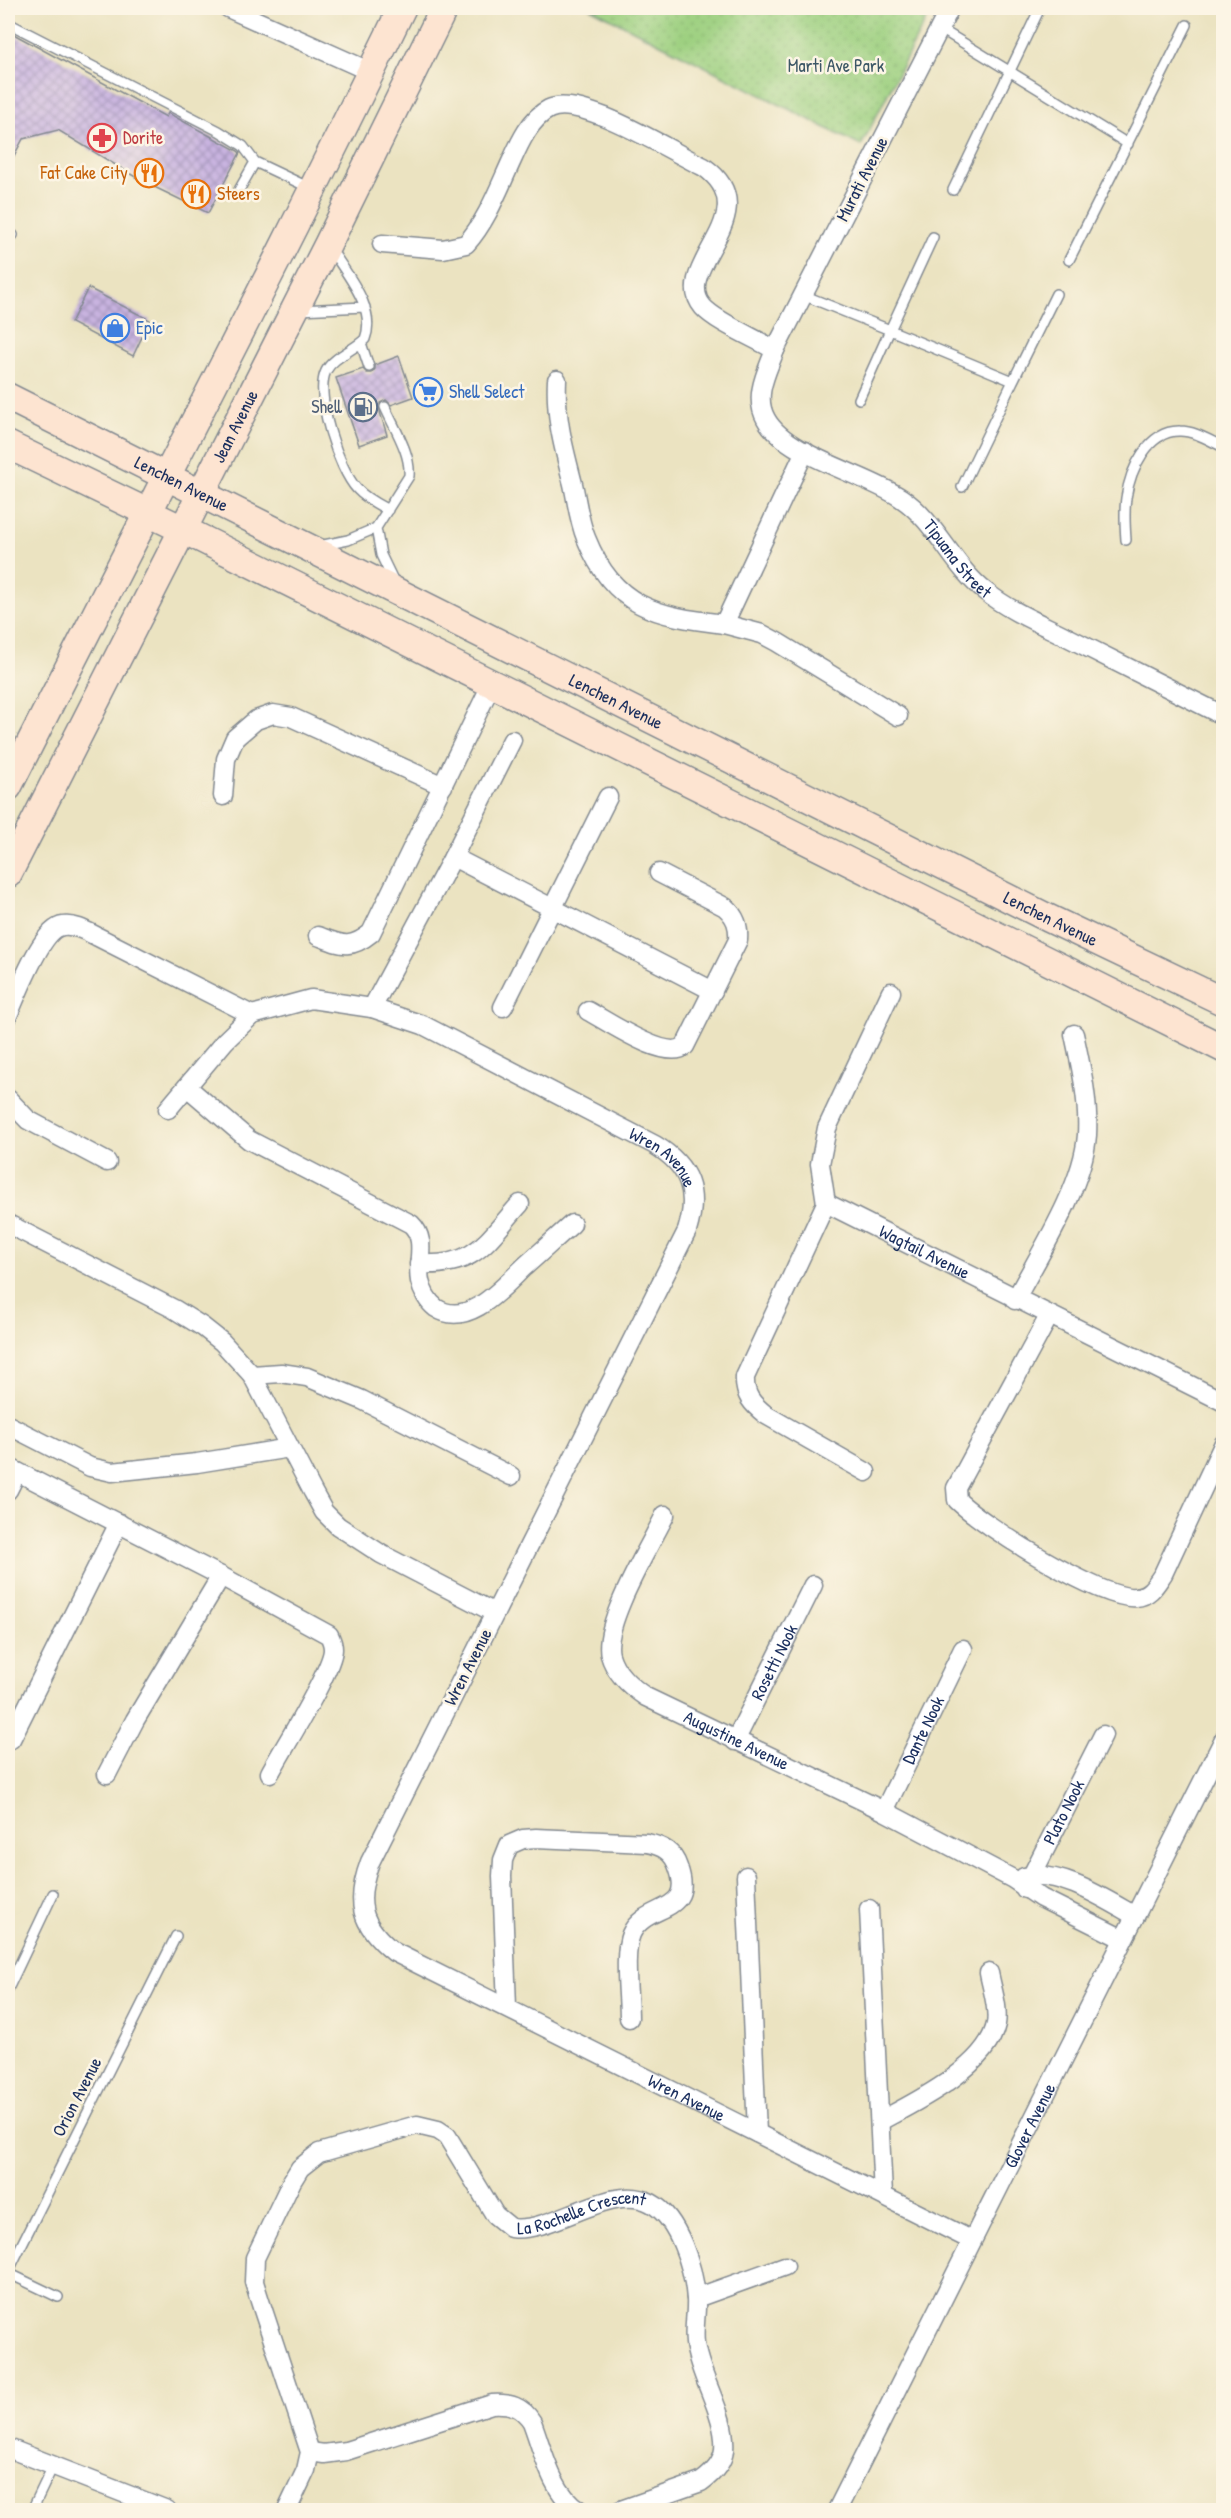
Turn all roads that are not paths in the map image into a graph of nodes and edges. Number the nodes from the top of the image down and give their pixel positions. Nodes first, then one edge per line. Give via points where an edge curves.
1 (228, 8) edge
2 (402, 8) edge
3 (444, 8) edge
4 (950, 8) edge
5 (1040, 8) edge
6 (8, 23) edge
7 (1187, 25) dead end
8 (939, 28) junction
9 (1009, 69) junction
10 (371, 72) junction
11 (1128, 144) junction
12 (375, 145) junction
13 (255, 162) junction
14 (313, 189) junction
15 (240, 190) dead end
16 (953, 190) dead end
17 (933, 237) dead end
18 (328, 244) junction
19 (382, 244) dead end
20 (1069, 260) dead end
21 (1056, 294) dead end
22 (803, 295) junction
23 (365, 307) junction
24 (294, 310) junction
25 (890, 330) junction
26 (361, 343) junction
27 (775, 350) junction
28 (369, 367) dead end
29 (557, 380) dead end
30 (1013, 381) junction
31 (8, 397) edge
32 (859, 399) dead end
33 (385, 407) dead end
34 (8, 445) edge
35 (1224, 447) edge
36 (805, 451) junction
37 (165, 478) junction
38 (962, 486) dead end
39 (201, 495) junction
40 (388, 510) junction
41 (146, 512) junction
42 (376, 528) junction
43 (184, 530) junction
44 (1126, 540) dead end
45 (308, 549) junction
46 (401, 595) junction
47 (724, 624) junction
48 (492, 683) junction
49 (898, 716) dead end
50 (1224, 716) edge
51 (76, 736) junction
52 (512, 740) dead end
53 (443, 786) junction
54 (8, 787) edge
55 (223, 796) dead end
56 (608, 796) dead end
57 (8, 825) edge
58 (453, 857) junction
59 (659, 873) dead end
60 (8, 874) edge
61 (554, 908) junction
62 (318, 936) dead end
63 (712, 992) junction
64 (891, 992) dead end
65 (1224, 1002) edge
66 (503, 1007) dead end
67 (372, 1008) junction
68 (588, 1011) dead end
69 (8, 1015) edge
70 (252, 1015) junction
71 (1074, 1034) dead end
72 (1224, 1049) edge
73 (187, 1087) junction
74 (10, 1102) edge
75 (168, 1109) dead end
76 (8, 1124) edge
77 (107, 1162) dead end
78 (826, 1203) junction
79 (520, 1204) dead end
80 (8, 1224) edge
81 (572, 1224) dead end
82 (419, 1264) junction
83 (1015, 1300) junction
84 (1049, 1316) junction
85 (252, 1375) junction
86 (1224, 1402) edge
87 (8, 1425) edge
88 (1224, 1443) edge
89 (290, 1448) junction
90 (12, 1469) edge
91 (866, 1472) dead end
92 (511, 1476) dead end
93 (8, 1490) edge
94 (665, 1515) dead end
95 (119, 1523) junction
96 (221, 1576) junction
97 (813, 1585) dead end
98 (495, 1613) junction
99 (963, 1649) dead end
100 (1102, 1735) dead end
101 (10, 1739) dead end
102 (1224, 1739) edge
103 (735, 1740) junction
104 (270, 1773) dead end
105 (106, 1774) dead end
106 (884, 1811) junction
107 (746, 1876) dead end
108 (1023, 1881) junction
109 (53, 1893) dead end
110 (869, 1909) dead end
111 (1135, 1916) junction
112 (176, 1936) dead end
113 (1123, 1939) junction
114 (989, 1973) dead end
115 (8, 1989) edge
116 (507, 2007) junction
117 (629, 2018) dead end
118 (880, 2121) junction
119 (757, 2133) junction
120 (883, 2195) junction
121 (971, 2240) junction
122 (785, 2266) dead end
123 (8, 2273) edge
124 (58, 2297) dead end
125 (696, 2298) junction
126 (8, 2448) edge
127 (310, 2452) junction
128 (53, 2466) junction
129 (32, 2511) edge
130 (166, 2511) edge
131 (287, 2511) edge
132 (579, 2511) edge
133 (621, 2511) edge
134 (837, 2511) edge

1 - 10 street
2 - 10 main road
3 - 12 main road, Jean Avenue
4 - 8 street, Murati Avenue
5 - 9 lane
6 - 13 lane via 228,136 243,146
7 - 11 lane
8 - 9 lane
8 - 22 street, Murati Avenue
9 - 11 lane
9 - 16 lane
10 - 14 main road
11 - 20 lane
12 - 14 main road via 333,191
12 - 18 main road, Jean Avenue
13 - 14 lane
13 - 15 lane
14 - 37 main road
17 - 25 lane
18 - 23 lane
18 - 24 main road, Jean Avenue
19 - 27 street via 443,249 466,244 538,117 558,106 572,105 603,115 704,167 723,184 728,207 699,274 698,297 714,316
21 - 30 lane
22 - 25 lane
22 - 27 street, Murati Avenue
23 - 24 lane
23 - 26 lane via 368,333
24 - 39 main road, Jean Avenue
25 - 30 lane
25 - 32 lane
26 - 28 lane
26 - 40 lane via 333,362 325,373 327,415 345,474 357,490
27 - 36 street, Tipuana Street via 761,387 761,405 778,434
29 - 47 street via 557,420 585,537 609,581 660,614
30 - 38 lane
31 - 37 main road, Lenchen Avenue
33 - 40 lane via 410,467 409,476
34 - 41 main road, Lenchen Avenue
35 - 44 lane via 1182,431 1168,432 1148,445 1126,495
36 - 47 street
36 - 50 street, Tipuana Street via 889,491 915,509 968,576 1001,603
37 - 39 main road, Lenchen Avenue
37 - 41 main road
39 - 43 main road, Jean Avenue
39 - 45 main road, Lenchen Avenue
40 - 42 lane
41 - 43 main road, Lenchen Avenue
41 - 54 main road
42 - 45 lane via 348,540
42 - 46 lane via 386,569
43 - 48 main road, Lenchen Avenue
43 - 51 main road, Jean Avenue
45 - 46 main road, Lenchen Avenue
46 - 65 main road, Lenchen Avenue
47 - 49 street via 777,642
48 - 53 street
48 - 72 main road, Lenchen Avenue
51 - 57 main road via 51,756 19,818
51 - 60 main road, Jean Avenue
52 - 58 street
53 - 55 street via 291,717 273,714 256,720 235,738 226,759
53 - 62 street via 371,933 358,943 344,946
56 - 61 street
58 - 61 street
58 - 67 street
59 - 63 street via 725,907 737,922 738,940
61 - 63 street
61 - 66 street
63 - 68 street via 685,1046 676,1050 656,1047
64 - 78 street via 827,1128 820,1164
67 - 70 street, Wren Avenue via 311,999
67 - 98 street, Wren Avenue via 423,1026 655,1145 679,1164 692,1193 693,1212 672,1266
69 - 70 street via 42,942 63,926 98,937
70 - 73 street
71 - 83 street via 1087,1103 1084,1153 1063,1207
73 - 75 street
73 - 82 street via 249,1140 411,1224 420,1237
74 - 76 street
74 - 77 street via 28,1120
78 - 83 street, Wagtail Avenue
78 - 91 street via 745,1377 745,1386 753,1405 766,1415
79 - 82 street via 473,1256 455,1263
80 - 85 street via 188,1316 222,1342
81 - 82 street via 493,1296 466,1312 452,1314 432,1305 420,1280
83 - 84 street, Wagtail Avenue
84 - 86 street, Wagtail Avenue
84 - 88 street via 956,1488 957,1500 982,1521 1089,1583 1126,1597 1144,1595 1163,1574
85 - 89 street
85 - 92 street via 281,1373 307,1377 362,1400
87 - 89 street via 90,1467 112,1472
89 - 98 street via 324,1512 338,1526 381,1554
90 - 93 street
90 - 95 street
94 - 103 street, Augustine Avenue via 616,1614 610,1630 610,1657 619,1673 646,1697
95 - 96 street
95 - 101 street
96 - 104 street via 324,1632 332,1642 331,1657 314,1693
96 - 105 street
97 - 103 street, Rosetti Nook
98 - 116 street, Wren Avenue via 370,1862 361,1899 367,1925 394,1952
99 - 106 street, Dante Nook
100 - 108 street, Plato Nook
102 - 111 street, Glover Avenue
103 - 106 street, Augustine Avenue
106 - 108 street, Augustine Avenue
107 - 119 street
108 - 111 street, Augustine Avenue via 1058,1878
108 - 113 street, Augustine Avenue
109 - 115 lane
110 - 118 street
111 - 113 street, Glover Avenue
112 - 123 lane, Orion Avenue
113 - 121 street, Glover Avenue
114 - 118 street via 996,2023 981,2052 929,2094
116 - 117 street via 502,1876 509,1845 536,1838 647,1843 659,1845 672,1856 682,1885 680,1897 674,1903 646,1917 632,1933 628,1945
116 - 119 street, Wren Avenue
118 - 120 street
119 - 120 street, Wren Avenue
120 - 121 street, Wren Avenue
121 - 134 street, Glover Avenue
122 - 125 street
123 - 124 lane
125 - 127 street, La Rochelle Crescent via 680,2238 672,2223 651,2202 626,2198 604,2202 530,2227 511,2228 495,2215 455,2147 438,2130 406,2126 319,2153 300,2168 292,2181 253,2269
125 - 133 street, La Rochelle Crescent via 695,2346 720,2422 723,2456 712,2475 701,2482
126 - 128 street
127 - 131 street
127 - 132 street via 346,2451 505,2403 526,2413 565,2499
128 - 129 lane
128 - 130 street

